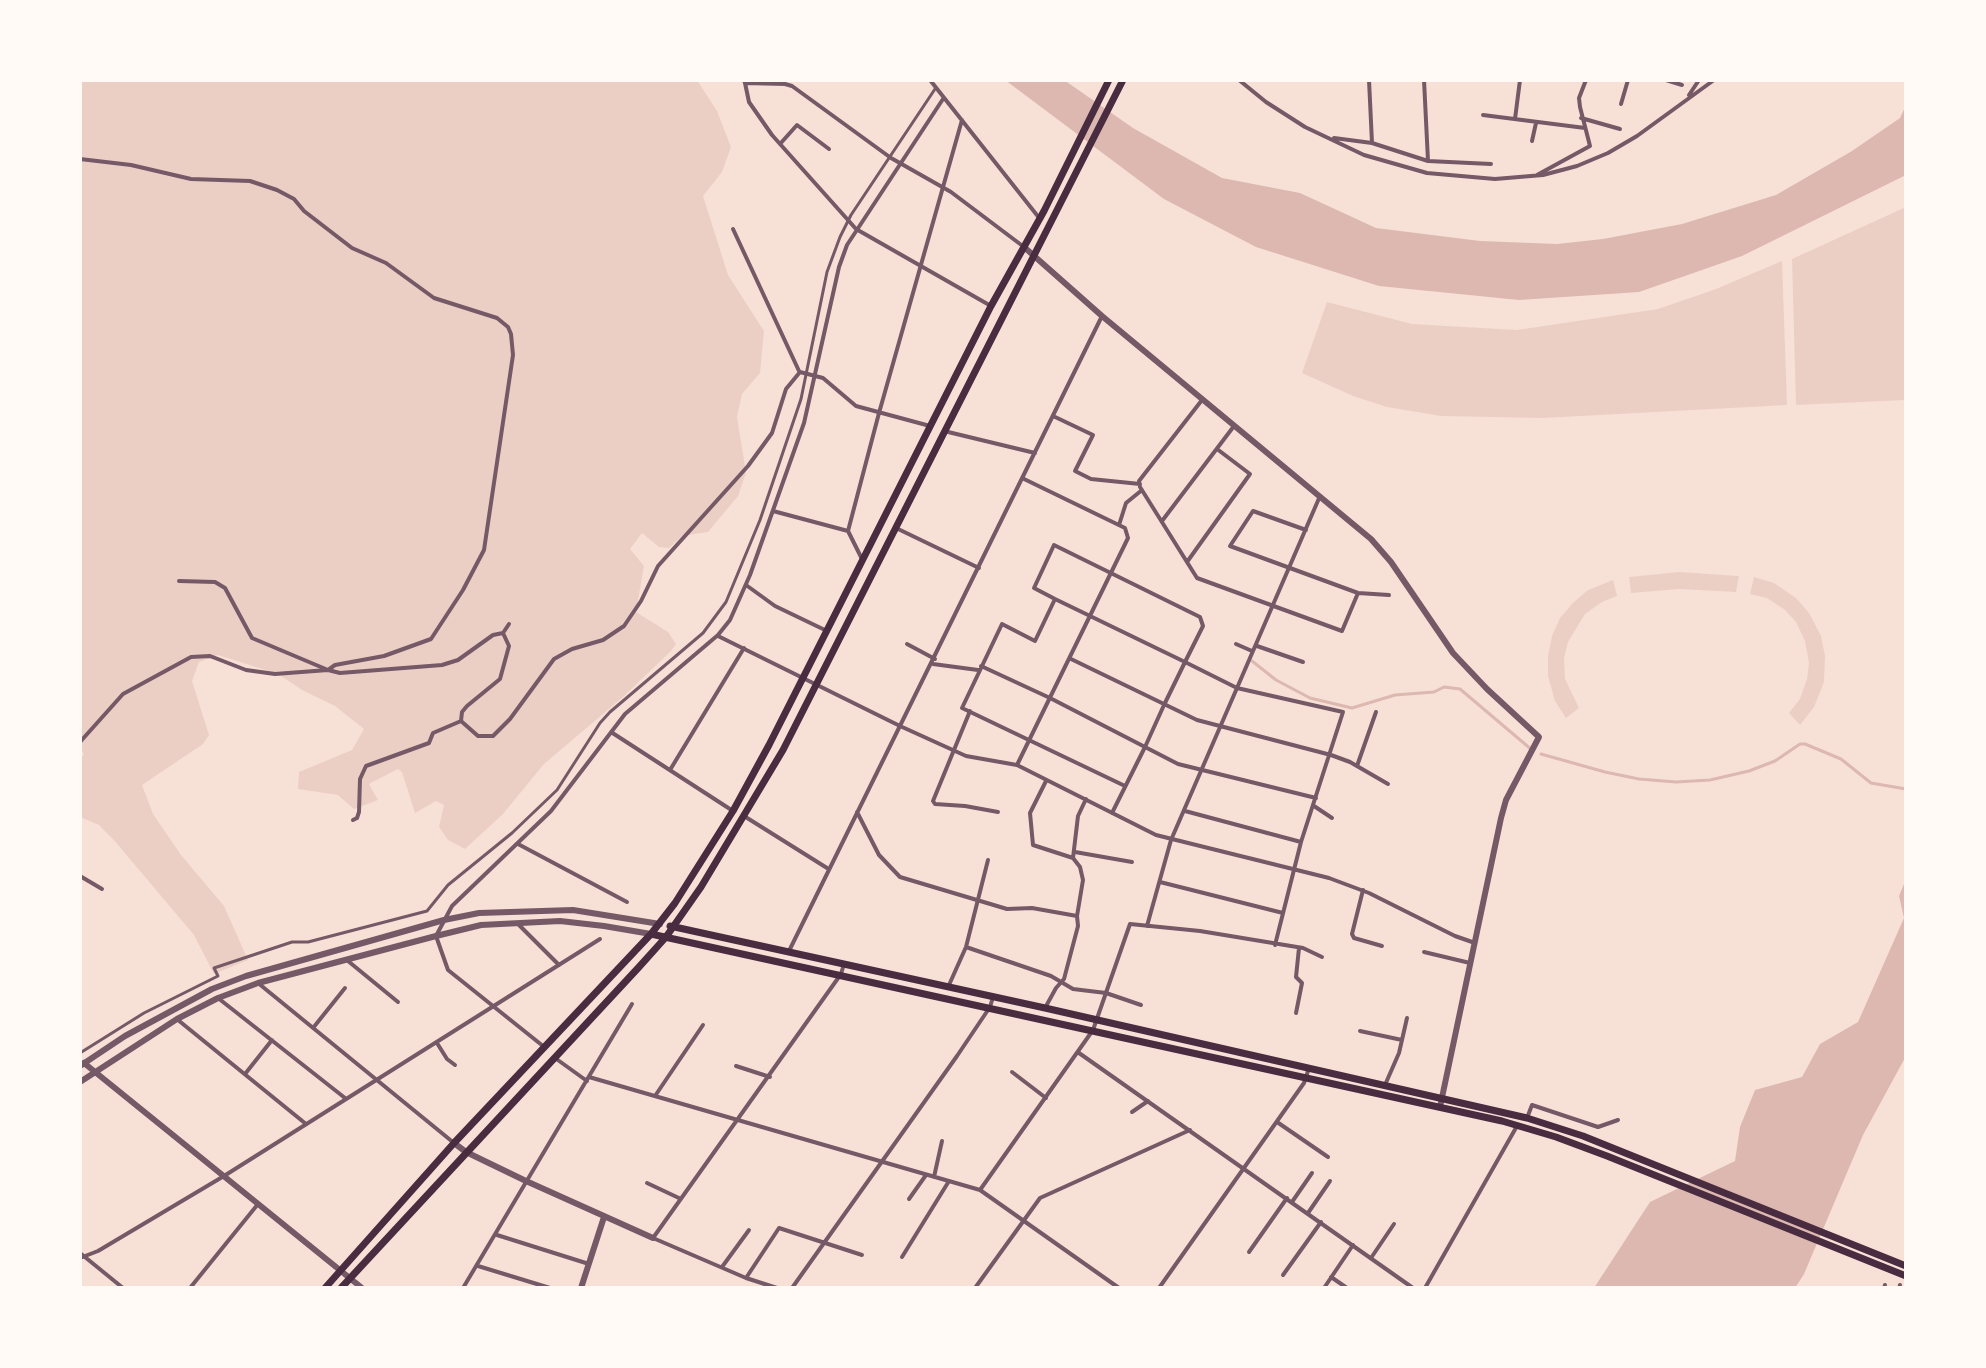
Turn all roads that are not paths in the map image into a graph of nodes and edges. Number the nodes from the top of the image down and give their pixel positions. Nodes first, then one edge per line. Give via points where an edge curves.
1 (930, 80) edge
2 (1109, 80) edge
3 (1123, 80) edge
4 (1239, 80) edge
5 (1369, 80) edge
6 (1424, 80) edge
7 (1520, 80) edge
8 (1574, 80) edge
9 (1628, 80) edge
10 (1666, 80) edge
11 (1699, 80) edge
12 (1714, 80) edge
13 (1585, 81) edge
14 (744, 82) edge
15 (1682, 85) dead end
16 (935, 89) junction
17 (943, 99) junction
18 (1684, 100) junction
19 (1621, 104) dead end
20 (1483, 115) dead end
21 (1581, 118) junction
22 (1515, 119) junction
23 (962, 120) junction
24 (1536, 123) junction
25 (1585, 128) junction
26 (1620, 129) dead end
27 (1332, 138) junction
28 (1532, 141) dead end
29 (1372, 143) junction
30 (780, 144) junction
31 (829, 149) dead end
32 (891, 158) junction
33 (80, 159) edge
34 (1428, 161) junction
35 (900, 164) junction
36 (1491, 164) dead end
37 (1535, 176) junction
38 (942, 188) junction
39 (1042, 215) junction
40 (849, 219) junction
41 (733, 229) dead end
42 (856, 229) junction
43 (1024, 247) junction
44 (1034, 253) junction
45 (921, 267) junction
46 (991, 306) junction
47 (1102, 316) junction
48 (800, 372) junction
49 (808, 374) junction
50 (815, 376) junction
51 (1203, 398) junction
52 (879, 413) junction
53 (1053, 416) junction
54 (1235, 425) junction
55 (930, 426) junction
56 (944, 431) junction
57 (1217, 449) junction
58 (1035, 453) junction
59 (1022, 478) junction
60 (1141, 487) junction
61 (1320, 496) junction
62 (773, 511) junction
63 (1161, 522) junction
64 (1119, 525) junction
65 (896, 528) junction
66 (1306, 530) junction
67 (848, 531) junction
68 (863, 561) junction
69 (1187, 562) junction
70 (979, 568) junction
71 (1289, 568) junction
72 (1111, 573) junction
73 (179, 581) dead end
74 (746, 585) junction
75 (1358, 593) junction
76 (1389, 595) dead end
77 (1055, 599) junction
78 (1273, 606) junction
79 (1091, 617) junction
80 (509, 624) dead end
81 (827, 631) junction
82 (503, 633) junction
83 (718, 635) junction
84 (907, 644) dead end
85 (1236, 644) dead end
86 (744, 648) junction
87 (1254, 648) junction
88 (1071, 659) junction
89 (934, 661) junction
90 (1185, 662) junction
91 (1303, 662) dead end
92 (980, 668) junction
93 (328, 670) junction
94 (803, 678) junction
95 (816, 685) junction
96 (1237, 688) junction
97 (1050, 698) junction
98 (1164, 705) junction
99 (970, 711) junction
100 (1376, 712) dead end
101 (461, 721) junction
102 (900, 726) junction
103 (1220, 728) junction
104 (610, 731) junction
105 (1030, 739) junction
106 (80, 742) edge
107 (1145, 747) junction
108 (953, 750) junction
109 (1331, 755) junction
110 (1017, 765) junction
111 (1357, 766) junction
112 (670, 770) junction
113 (1203, 770) junction
114 (1046, 781) junction
115 (1388, 784) dead end
116 (1125, 786) junction
117 (1316, 798) junction
118 (1086, 799) junction
119 (1313, 806) junction
120 (733, 811) junction
121 (1185, 811) junction
122 (857, 812) junction
123 (998, 812) dead end
124 (1112, 813) junction
125 (744, 816) junction
126 (1332, 818) dead end
127 (353, 820) dead end
128 (1171, 840) junction
129 (1301, 842) junction
130 (518, 844) junction
131 (1074, 855) junction
132 (988, 860) dead end
133 (1132, 862) dead end
134 (828, 868) junction
135 (1295, 869) junction
136 (80, 876) edge
137 (1160, 882) junction
138 (102, 889) dead end
139 (1363, 890) junction
140 (979, 899) junction
141 (627, 902) dead end
142 (1283, 913) junction
143 (1077, 916) junction
144 (444, 920) junction
145 (516, 922) junction
146 (660, 924) junction
147 (1147, 926) junction
148 (673, 927) junction
149 (651, 934) junction
150 (436, 936) junction
151 (666, 937) junction
152 (600, 939) dead end
153 (1475, 943) junction
154 (1275, 945) junction
155 (1382, 946) dead end
156 (966, 947) junction
157 (1299, 948) junction
158 (789, 951) junction
159 (1424, 952) dead end
160 (1322, 957) dead end
161 (346, 959) junction
162 (1470, 963) junction
163 (844, 964) junction
164 (559, 965) junction
165 (841, 974) junction
166 (1060, 982) junction
167 (258, 983) junction
168 (948, 987) junction
169 (345, 988) dead end
170 (1106, 993) junction
171 (993, 997) junction
172 (218, 998) junction
173 (398, 1002) dead end
174 (632, 1004) dead end
175 (1141, 1005) dead end
176 (494, 1007) junction
177 (990, 1007) junction
178 (1045, 1008) junction
179 (1296, 1013) dead end
180 (1407, 1018) dead end
181 (177, 1019) junction
182 (1097, 1020) junction
183 (703, 1025) dead end
184 (313, 1028) junction
185 (1093, 1030) junction
186 (1360, 1031) dead end
187 (272, 1040) junction
188 (1402, 1040) junction
189 (437, 1043) junction
190 (545, 1048) junction
191 (80, 1053) edge
192 (1079, 1053) junction
193 (555, 1058) junction
194 (82, 1065) edge
195 (455, 1065) dead end
196 (736, 1066) dead end
197 (1309, 1068) junction
198 (95, 1072) junction
199 (1012, 1072) dead end
200 (245, 1074) junction
201 (770, 1077) junction
202 (1307, 1078) junction
203 (588, 1079) junction
204 (377, 1081) junction
205 (80, 1082) edge
206 (1385, 1085) junction
207 (655, 1096) junction
208 (1046, 1098) junction
209 (346, 1099) junction
210 (1148, 1101) junction
211 (1441, 1103) junction
212 (1132, 1112) dead end
213 (1527, 1118) junction
214 (739, 1120) junction
215 (1618, 1120) dead end
216 (1277, 1122) junction
217 (306, 1124) junction
218 (1517, 1126) junction
219 (1190, 1130) junction
220 (942, 1141) dead end
221 (454, 1143) junction
222 (466, 1152) junction
223 (1328, 1157) dead end
224 (880, 1161) junction
225 (1245, 1169) junction
226 (1312, 1173) dead end
227 (926, 1175) junction
228 (224, 1176) junction
229 (934, 1177) junction
230 (526, 1181) junction
231 (949, 1181) junction
232 (1330, 1181) dead end
233 (647, 1183) dead end
234 (980, 1190) junction
235 (681, 1199) junction
236 (909, 1199) dead end
237 (1289, 1200) junction
238 (258, 1204) junction
239 (1308, 1213) junction
240 (604, 1217) junction
241 (1023, 1219) junction
242 (1321, 1222) junction
243 (1394, 1224) dead end
244 (749, 1230) dead end
245 (497, 1235) junction
246 (653, 1238) junction
247 (825, 1243) junction
248 (1353, 1245) junction
249 (1249, 1252) dead end
250 (81, 1255) edge
251 (862, 1255) dead end
252 (902, 1257) dead end
253 (1371, 1258) junction
254 (589, 1264) junction
255 (1892, 1265) junction
256 (478, 1266) junction
257 (1906, 1266) edge
258 (722, 1267) junction
259 (340, 1270) junction
260 (1283, 1275) dead end
261 (1906, 1276) edge
262 (1331, 1277) junction
263 (349, 1278) junction
264 (746, 1278) junction
265 (123, 1288) edge
266 (190, 1288) edge
267 (325, 1288) edge
268 (341, 1288) edge
269 (362, 1288) edge
270 (463, 1288) edge
271 (550, 1288) edge
272 (581, 1288) edge
273 (777, 1288) edge
274 (792, 1288) edge
275 (975, 1288) edge
276 (1119, 1288) edge
277 (1159, 1288) edge
278 (1324, 1288) edge
279 (1347, 1288) edge
280 (1413, 1288) edge
281 (1425, 1288) edge

1 - 16 street
2 - 39 highway
3 - 44 highway
4 - 27 street via 1305,127
5 - 29 street
6 - 34 street
7 - 22 street
8 - 13 street
9 - 19 street
10 - 15 street
11 - 18 street
12 - 18 street
13 - 21 street via 1579,98
14 - 30 street via 749,102
14 - 32 street via 792,86
16 - 17 street
16 - 32 street
17 - 23 street
17 - 35 street
18 - 37 street via 1608,153
20 - 22 street
21 - 25 street
21 - 26 street
22 - 24 street
23 - 38 street
23 - 39 street
24 - 25 street
24 - 28 street
25 - 37 street via 1587,150
27 - 29 street
27 - 37 street via 1364,155 1427,173 1495,179
29 - 34 street
30 - 31 street via 797,125
30 - 40 street
32 - 35 street
32 - 40 street
33 - 93 street via 191,179 250,181 277,190 352,248 386,263 434,298 497,318 508,327 510,380 479,563 427,642
34 - 36 street
35 - 38 street
35 - 42 street
38 - 43 street
38 - 45 street
39 - 43 highway
40 - 42 street
40 - 49 street via 827,272
41 - 48 street
42 - 45 street
42 - 50 street via 839,267
43 - 44 street
43 - 46 highway
44 - 47 street
44 - 56 highway
45 - 46 street
45 - 52 street
46 - 55 highway
47 - 51 street
47 - 53 street
48 - 49 street
48 - 101 street via 786,389 772,433 658,566 624,626 554,659 493,736 478,736
49 - 50 street
49 - 191 street via 760,520 726,602 703,633 600,723 557,790 512,833 448,885 427,911 292,942 214,968 218,976
50 - 52 street via 856,406
50 - 62 street
51 - 54 street
51 - 60 street via 1139,481
52 - 55 street
52 - 67 street
53 - 58 street
53 - 60 street via 1093,435 1075,471 1091,479
54 - 57 street
54 - 61 street
55 - 68 highway
56 - 58 street
56 - 65 highway
57 - 63 street
57 - 69 street via 1250,474
58 - 59 street
59 - 64 street
59 - 70 street
60 - 63 street
60 - 64 street via 1126,503
61 - 66 street
61 - 153 street via 1371,539 1453,653 1539,737 1506,800
62 - 67 street
62 - 74 street
63 - 69 street
64 - 72 street via 1128,538
65 - 70 street
65 - 95 highway
66 - 71 street
66 - 71 street via 1253,511 1230,546
67 - 68 street
68 - 81 highway
69 - 78 street via 1201,581
70 - 89 street
71 - 75 street
71 - 78 street
72 - 77 street via 1054,545 1034,588
72 - 79 street
72 - 90 street via 1200,617 1203,626
73 - 93 street via 215,582 225,588 252,638
74 - 81 street
74 - 83 street
75 - 76 street
75 - 78 street via 1342,631
77 - 79 street
77 - 92 street via 1035,641 1002,624
78 - 87 street
79 - 88 street
79 - 90 street
80 - 82 street
81 - 94 highway
82 - 93 street via 442,665
82 - 101 street via 509,646 500,679 467,706
83 - 86 street
83 - 104 street
84 - 89 street
85 - 87 street
86 - 94 street
86 - 112 street
87 - 91 street
87 - 96 street
88 - 97 street
88 - 98 street
89 - 92 street
89 - 102 street
90 - 96 street
90 - 98 street
92 - 97 street
92 - 99 street via 962,708
93 - 106 street via 265,673 210,656 191,657 123,694
94 - 95 street
94 - 120 highway
95 - 102 street
95 - 125 highway
96 - 103 street
96 - 109 street via 1343,712
97 - 105 street
97 - 107 street
98 - 103 street
98 - 107 street
99 - 105 street
99 - 108 street
100 - 111 street
101 - 127 street via 435,732 424,747 366,766
102 - 108 street
102 - 122 street
103 - 109 street
103 - 113 street
104 - 112 street
104 - 130 street via 563,798
105 - 110 street
105 - 116 street
107 - 113 street
107 - 116 street
108 - 110 street
108 - 123 street via 935,804
109 - 111 street
109 - 117 street
110 - 114 street
111 - 115 street
112 - 120 street
113 - 117 street
113 - 121 street
114 - 118 street
114 - 131 street via 1030,813 1033,845
116 - 124 street
117 - 119 street
118 - 124 street
118 - 131 street via 1078,816
119 - 126 street
119 - 129 street
120 - 146 highway
121 - 128 street
121 - 129 street
122 - 134 street
122 - 140 street via 879,855 900,877
124 - 128 street
125 - 134 street
125 - 148 highway
128 - 135 street
128 - 137 street
129 - 135 street
130 - 141 street
130 - 144 street via 452,906
131 - 133 street
131 - 143 street via 1083,880
132 - 140 street
134 - 158 street
135 - 139 street
135 - 142 street
136 - 138 street
137 - 142 street
137 - 147 street
139 - 153 street
139 - 155 street via 1352,934
140 - 143 street via 1007,909
140 - 156 street
142 - 154 street
143 - 166 street via 1073,954
144 - 146 street via 479,913 573,910
144 - 150 street
144 - 194 street via 212,989
145 - 149 street via 586,923
145 - 150 street
145 - 164 street
146 - 148 highway
146 - 149 highway
147 - 154 street
147 - 170 street via 1130,924
148 - 151 highway
148 - 158 highway
149 - 151 highway
149 - 190 highway
150 - 161 street
150 - 176 street via 448,970
151 - 165 highway
151 - 193 highway
152 - 164 street
153 - 162 street
154 - 157 street
156 - 166 street
156 - 168 street
157 - 160 street
157 - 179 street via 1296,977 1302,983
158 - 163 highway
159 - 162 street
161 - 167 street
161 - 173 street
162 - 211 street
163 - 165 street
163 - 168 highway
164 - 176 street
165 - 177 highway
165 - 201 street
166 - 170 street
166 - 178 street
167 - 172 street
167 - 184 street
168 - 171 highway
169 - 184 street
170 - 175 street
170 - 182 street
171 - 177 street
171 - 178 highway
172 - 181 street
172 - 187 street
174 - 203 street
176 - 189 street
176 - 190 street
177 - 185 highway
177 - 224 street
178 - 182 highway
180 - 188 street
181 - 198 street
181 - 200 street
182 - 185 street
182 - 197 highway
183 - 207 street
184 - 204 street
185 - 192 street
185 - 202 highway
186 - 188 street
187 - 200 street
187 - 209 street
188 - 206 street
189 - 195 street
189 - 204 street
190 - 221 highway
192 - 208 street
192 - 210 street
193 - 203 street
193 - 222 highway
194 - 198 street
196 - 201 street
197 - 202 street
197 - 206 highway
198 - 205 street
198 - 228 street
199 - 208 street
200 - 217 street
201 - 214 street
202 - 211 highway
202 - 216 street
203 - 207 street
203 - 230 street
204 - 209 street
204 - 221 street
206 - 211 highway
207 - 214 street
208 - 234 street
209 - 217 street
210 - 212 street
210 - 219 street
211 - 213 highway
211 - 218 highway
213 - 215 street via 1532,1105 1598,1127
213 - 255 highway
214 - 224 street
214 - 235 street
216 - 223 street
216 - 225 street
217 - 228 street
218 - 255 highway
218 - 281 street
219 - 225 street
219 - 241 street via 1040,1198
220 - 229 street
221 - 222 street
221 - 259 highway
222 - 230 street
222 - 263 highway
224 - 227 street
224 - 247 street
225 - 237 street
225 - 277 street
226 - 237 street
227 - 229 street
227 - 236 street
228 - 238 street
228 - 250 street via 98,1251
229 - 231 street
230 - 240 street
230 - 245 street
231 - 234 street
231 - 252 street
232 - 239 street
233 - 235 street
234 - 241 street
235 - 246 street
237 - 239 street
237 - 249 street
238 - 259 street
238 - 266 street
239 - 242 street
240 - 246 street
240 - 254 street
241 - 275 street
241 - 276 street
242 - 248 street
242 - 260 street
243 - 253 street
244 - 258 street
245 - 254 street
245 - 256 street
246 - 258 street
247 - 251 street
247 - 264 street via 779,1228
247 - 274 street
248 - 253 street
248 - 262 street
250 - 265 street
253 - 280 street
254 - 272 street
255 - 257 highway
255 - 261 highway
256 - 270 street
256 - 271 street
258 - 264 street
259 - 263 street
259 - 267 highway
262 - 278 street
262 - 279 street
263 - 268 highway
263 - 269 street
264 - 273 street

